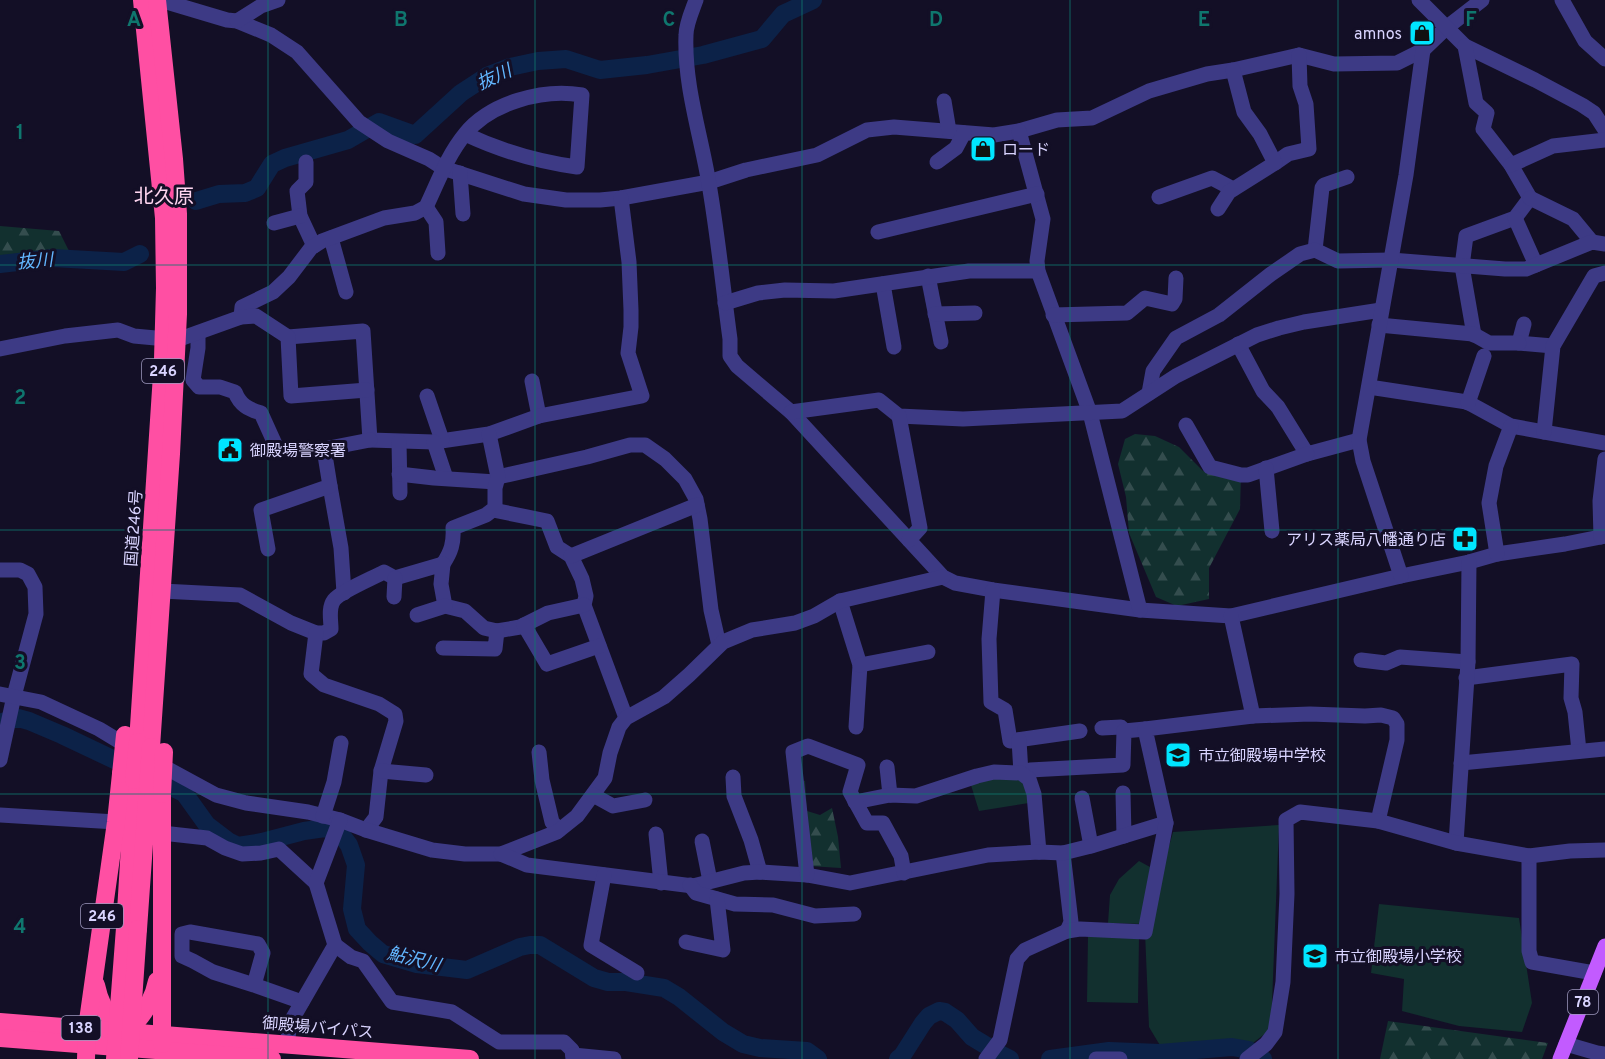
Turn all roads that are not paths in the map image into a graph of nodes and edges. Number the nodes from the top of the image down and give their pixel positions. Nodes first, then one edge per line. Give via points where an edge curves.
1 (142, 0) edge
2 (159, 0) edge
3 (278, 0) edge
4 (696, 0) edge
5 (1419, 0) edge
6 (1482, 0) edge
7 (1562, 0) edge
8 (237, 21) junction
9 (1446, 28) junction
10 (1465, 46) junction
11 (1424, 50) junction
12 (1299, 55) junction
13 (1605, 59) edge
14 (1233, 70) junction
15 (944, 101) dead end
16 (1605, 130) edge
17 (1019, 131) junction
18 (956, 132) junction
19 (465, 134) junction
20 (1605, 140) edge
21 (306, 162) dead end
22 (937, 162) dead end
23 (1275, 163) junction
24 (1511, 165) junction
25 (443, 168) junction
26 (460, 173) junction
27 (1347, 177) dead end
28 (709, 182) junction
29 (1233, 189) junction
30 (1037, 194) junction
31 (1159, 197) dead end
32 (621, 198) junction
33 (1530, 198) junction
34 (426, 207) junction
35 (1218, 209) dead end
36 (463, 214) dead end
37 (300, 216) junction
38 (1515, 218) junction
39 (274, 223) dead end
40 (878, 232) dead end
41 (331, 237) junction
42 (1599, 243) edge
43 (314, 246) junction
44 (1315, 250) junction
45 (438, 253) dead end
46 (1391, 260) junction
47 (1536, 265) junction
48 (1462, 266) junction
49 (1038, 271) junction
50 (1605, 273) edge
51 (928, 276) junction
52 (1176, 278) dead end
53 (883, 284) junction
54 (346, 291) dead end
55 (725, 303) junction
56 (975, 313) dead end
57 (935, 314) junction
58 (1053, 315) junction
59 (241, 317) junction
60 (1380, 318) junction
61 (1524, 324) dead end
62 (198, 333) junction
63 (1474, 335) junction
64 (288, 337) junction
65 (171, 339) junction
66 (941, 342) dead end
67 (1519, 343) junction
68 (1238, 344) junction
69 (1553, 346) junction
70 (894, 347) dead end
71 (0, 349) edge
72 (1484, 356) dead end
73 (531, 381) dead end
74 (1369, 387) junction
75 (368, 390) junction
76 (1149, 393) junction
77 (428, 396) dead end
78 (1468, 403) junction
79 (791, 412) junction
80 (1090, 413) junction
81 (539, 416) junction
82 (899, 416) junction
83 (1186, 425) dead end
84 (1511, 426) junction
85 (1544, 432) junction
86 (489, 434) junction
87 (370, 440) junction
88 (1359, 440) junction
89 (438, 441) junction
90 (399, 442) junction
91 (1605, 443) edge
92 (276, 444) dead end
93 (1307, 454) junction
94 (1605, 459) edge
95 (1266, 468) junction
96 (399, 474) junction
97 (446, 478) junction
98 (497, 480) junction
99 (330, 486) junction
100 (400, 493) dead end
101 (697, 505) junction
102 (493, 510) junction
103 (1272, 531) dead end
104 (1603, 536) edge
105 (909, 540) junction
106 (268, 549) dead end
107 (1497, 554) junction
108 (571, 556) junction
109 (1469, 562) junction
110 (442, 564) junction
111 (0, 570) edge
112 (1401, 576) junction
113 (943, 577) junction
114 (395, 578) junction
115 (993, 590) junction
116 (162, 591) junction
117 (344, 593) junction
118 (394, 597) dead end
119 (840, 601) junction
120 (584, 605) junction
121 (444, 606) junction
122 (1140, 610) junction
123 (417, 615) dead end
124 (1231, 616) junction
125 (152, 618) junction
126 (524, 625) junction
127 (497, 631) junction
128 (316, 633) junction
129 (719, 645) junction
130 (599, 646) junction
131 (443, 648) dead end
132 (928, 652) dead end
133 (1361, 660) dead end
134 (860, 665) junction
135 (1467, 670) junction
136 (9, 700) edge
137 (1253, 716) junction
138 (626, 718) junction
139 (856, 727) dead end
140 (1102, 728) dead end
141 (1145, 729) junction
142 (1080, 731) dead end
143 (1124, 731) junction
144 (1019, 740) junction
145 (341, 743) dead end
146 (145, 744) junction
147 (1605, 749) edge
148 (539, 752) dead end
149 (1579, 752) junction
150 (0, 760) edge
151 (1461, 763) junction
152 (887, 767) dead end
153 (381, 771) junction
154 (1021, 773) junction
155 (426, 775) dead end
156 (733, 777) dead end
157 (141, 783) junction
158 (1123, 793) dead end
159 (593, 795) junction
160 (890, 795) junction
161 (1082, 798) dead end
162 (645, 800) dead end
163 (855, 802) junction
164 (0, 815) edge
165 (323, 816) junction
166 (1378, 820) junction
167 (116, 822) junction
168 (1166, 823) junction
169 (338, 827) junction
170 (366, 830) junction
171 (559, 830) junction
172 (162, 833) junction
173 (656, 834) dead end
174 (1124, 836) junction
175 (702, 841) dead end
176 (1456, 843) junction
177 (1091, 846) junction
178 (1605, 850) edge
179 (1039, 852) junction
180 (1062, 853) junction
181 (501, 854) junction
182 (1529, 856) junction
183 (760, 872) junction
184 (904, 873) junction
185 (604, 875) junction
186 (807, 875) junction
187 (710, 881) junction
188 (316, 883) junction
189 (661, 883) junction
190 (690, 885) junction
191 (717, 899) junction
192 (162, 901) junction
193 (854, 914) dead end
194 (1067, 932) junction
195 (686, 942) dead end
196 (335, 945) junction
197 (1605, 946) edge
198 (94, 971) junction
199 (637, 973) dead end
200 (1594, 973) junction
201 (254, 985) junction
202 (302, 1002) junction
203 (0, 1022) edge
204 (0, 1038) edge
205 (1566, 1044) junction
206 (124, 1045) edge
207 (287, 1045) junction
208 (1605, 1054) edge
209 (573, 1057) edge
210 (991, 1057) edge
211 (265, 1059) edge
212 (272, 1059) edge
213 (470, 1059) edge
214 (614, 1059) edge
215 (1096, 1059) edge
216 (1120, 1059) edge
217 (1247, 1059) edge
218 (1560, 1059) edge

1 - 65 highway, 国道246号 / 246 via 159,157
2 - 8 street
2 - 65 highway, 国道246号 / 246 via 178,214
3 - 8 street
4 - 28 street via 686,33 687,69
5 - 9 street
6 - 9 street
7 - 13 street via 1585,41
8 - 25 street via 271,35 297,52 359,123
9 - 10 street
9 - 11 street
10 - 16 street via 1582,105
10 - 24 street via 1476,103 1486,113 1483,129
11 - 12 street via 1396,63 1334,64
11 - 46 street
12 - 14 street
12 - 23 street via 1308,149 1288,154
14 - 17 street via 1149,91 1092,118 1057,120
14 - 23 street via 1244,112
15 - 18 street
17 - 18 street via 994,135
17 - 30 street
18 - 22 street via 956,148
18 - 28 street via 894,127 867,130 817,154
19 - 19 street via 482,118 527,97 582,95 577,167 550,163
19 - 25 street
20 - 24 street via 1553,146
21 - 37 street via 306,182 297,191
23 - 29 street
24 - 33 street
25 - 26 street
25 - 34 street
26 - 32 street via 524,194 566,200
26 - 36 street
27 - 44 street via 1322,188
28 - 32 street
28 - 55 street
29 - 31 street via 1212,178
29 - 35 street
30 - 40 street
30 - 49 street via 1043,219
32 - 81 street via 629,262 628,353 642,396
33 - 38 street
33 - 42 street via 1573,219
34 - 41 street
34 - 45 street via 436,222
37 - 39 street
37 - 43 street
38 - 47 street
38 - 48 street via 1466,236
41 - 43 street
41 - 54 street
42 - 47 street
43 - 59 street via 273,292 242,307
44 - 46 street via 1338,261
44 - 76 street via 1300,254 1219,315 1176,338 1153,371
46 - 48 street
46 - 60 street
47 - 48 street via 1526,269
48 - 63 street
49 - 51 street via 969,271
49 - 58 street
50 - 69 street via 1594,276
51 - 53 street
51 - 57 street
52 - 58 street via 1172,304 1145,298 1127,313
53 - 55 street via 834,291 758,293
53 - 70 street
55 - 79 street via 730,356
56 - 57 street
57 - 66 street
58 - 80 street
59 - 62 street
59 - 64 street via 256,316
60 - 63 street
60 - 68 street via 1337,316 1279,328
60 - 74 street
61 - 67 street
62 - 65 street
62 - 92 street via 193,380 200,387 234,392 239,401 261,413
63 - 67 street via 1489,343
64 - 75 street via 363,332
64 - 75 street via 291,396
65 - 71 street via 134,336 118,330
65 - 116 highway, 国道246号 / 246 via 171,454
65 - 125 highway, 国道246号 / 246
67 - 69 street
68 - 76 street
68 - 93 street via 1263,391 1278,407
69 - 85 street
72 - 78 street
73 - 81 street
74 - 78 street
74 - 88 street
75 - 87 street
76 - 80 street via 1122,411
77 - 89 street
78 - 84 street
79 - 82 street via 879,400
79 - 105 street
80 - 82 street via 963,419
80 - 122 street
81 - 86 street
82 - 105 street via 920,528
83 - 95 street via 1210,467 1241,475
84 - 85 street
84 - 107 street via 1496,466 1489,503
85 - 91 street
86 - 89 street
86 - 98 street
87 - 90 street
87 - 99 street via 324,449
88 - 93 street
88 - 112 street
89 - 90 street
89 - 97 street
90 - 96 street
93 - 95 street
94 - 104 street via 1600,501
95 - 103 street
96 - 97 street
96 - 100 street
97 - 98 street
98 - 101 street via 630,445 645,446 685,479
98 - 102 street
99 - 106 street via 261,510
99 - 117 street
101 - 108 street
101 - 129 street
102 - 108 street via 547,521 557,547
102 - 110 street via 453,528 451,553
104 - 107 street
105 - 113 street
107 - 109 street
108 - 120 street via 582,579
109 - 112 street
109 - 135 street
110 - 114 street
110 - 121 street
111 - 136 street via 20,570 28,574 35,587 36,614
112 - 124 street
113 - 115 street
113 - 119 street
114 - 117 street via 384,572
114 - 118 street
115 - 122 street
115 - 144 street via 989,639 992,702 1005,710 1010,741
116 - 125 highway, 国道246号 / 246
116 - 128 street via 240,595
117 - 128 street via 330,609 331,629
119 - 129 street via 795,623 752,630
119 - 134 street
120 - 126 street via 548,613
120 - 130 street
121 - 123 street
121 - 127 street via 465,611 484,628
122 - 124 street
124 - 137 street
125 - 146 highway, 246 via 164,667
125 - 146 highway, 246 via 134,658
126 - 127 street
126 - 130 street via 547,664
127 - 131 street via 495,649
128 - 153 street via 311,674 324,685 379,704 395,714
129 - 138 street via 664,697
130 - 138 street
132 - 134 street
133 - 135 street via 1386,663 1400,657
134 - 139 street
135 - 149 street via 1572,664 1571,698
135 - 151 street
136 - 150 street
136 - 165 street via 41,702 99,729 216,795
137 - 141 street
137 - 166 street via 1393,718 1397,740
138 - 159 street via 619,727 604,778
140 - 143 street via 1120,727
141 - 143 street
141 - 168 street
142 - 144 street
143 - 154 street via 1123,765
144 - 154 street
145 - 165 street
146 - 157 highway, 246, bridge
146 - 157 highway, 246, bridge
147 - 149 street
148 - 171 street via 552,822
149 - 151 street
151 - 176 street
152 - 160 street
153 - 155 street
153 - 170 street via 376,817
154 - 160 street via 994,772 916,796
154 - 179 street via 1029,779 1034,794
156 - 183 street via 734,796
157 - 167 highway, 246
157 - 172 highway, 246
157 - 206 highway, 246, bridge
158 - 174 street
159 - 162 street via 613,806
159 - 171 street via 577,816
160 - 163 street
161 - 177 street
163 - 184 street via 867,823 883,823 901,856
163 - 186 street via 850,792 858,765 808,746 793,752
164 - 167 street
165 - 169 street
166 - 176 street
166 - 217 street via 1300,813 1286,820 1283,982 1275,1032
167 - 198 highway, 246
168 - 174 street
168 - 194 street via 1145,932 1080,928
169 - 170 street
169 - 188 street
170 - 181 street via 432,850
171 - 181 street
172 - 188 street via 207,838 242,854 279,849
172 - 192 highway, 246
173 - 189 street
174 - 177 street
175 - 187 street
176 - 182 street
177 - 180 street
178 - 182 street
179 - 180 street
179 - 184 street via 988,855
180 - 194 street via 1071,922
181 - 185 street via 527,865
182 - 200 street via 1532,962
183 - 186 street
183 - 187 street
184 - 186 street via 850,883
185 - 189 street
185 - 199 street via 591,945
187 - 190 street
188 - 196 street
189 - 190 street
190 - 191 street via 696,893
191 - 193 street via 735,904 773,904 815,916
191 - 195 street via 723,950
192 - 206 highway, 246
192 - 206 highway via 156,986
194 - 210 street via 1025,950 1017,959 1000,1040
196 - 202 street
196 - 209 street via 363,961 392,1002 452,1012 500,1042 564,1042
197 - 200 main road, 78
198 - 206 highway, 246
198 - 206 highway via 101,1004
200 - 205 main road, 78
201 - 201 street via 213,972 182,956 182,934 190,932 258,944 263,953
201 - 202 street
202 - 207 street via 290,1023
203 - 206 highway, 138
204 - 206 highway, 138
205 - 208 street
205 - 218 main road, 78
206 - 207 highway, 御殿場バイパス / 138
206 - 211 highway, 138
207 - 213 highway, 御殿場バイパス / 138
209 - 214 street
211 - 212 highway, 138
215 - 216 street

